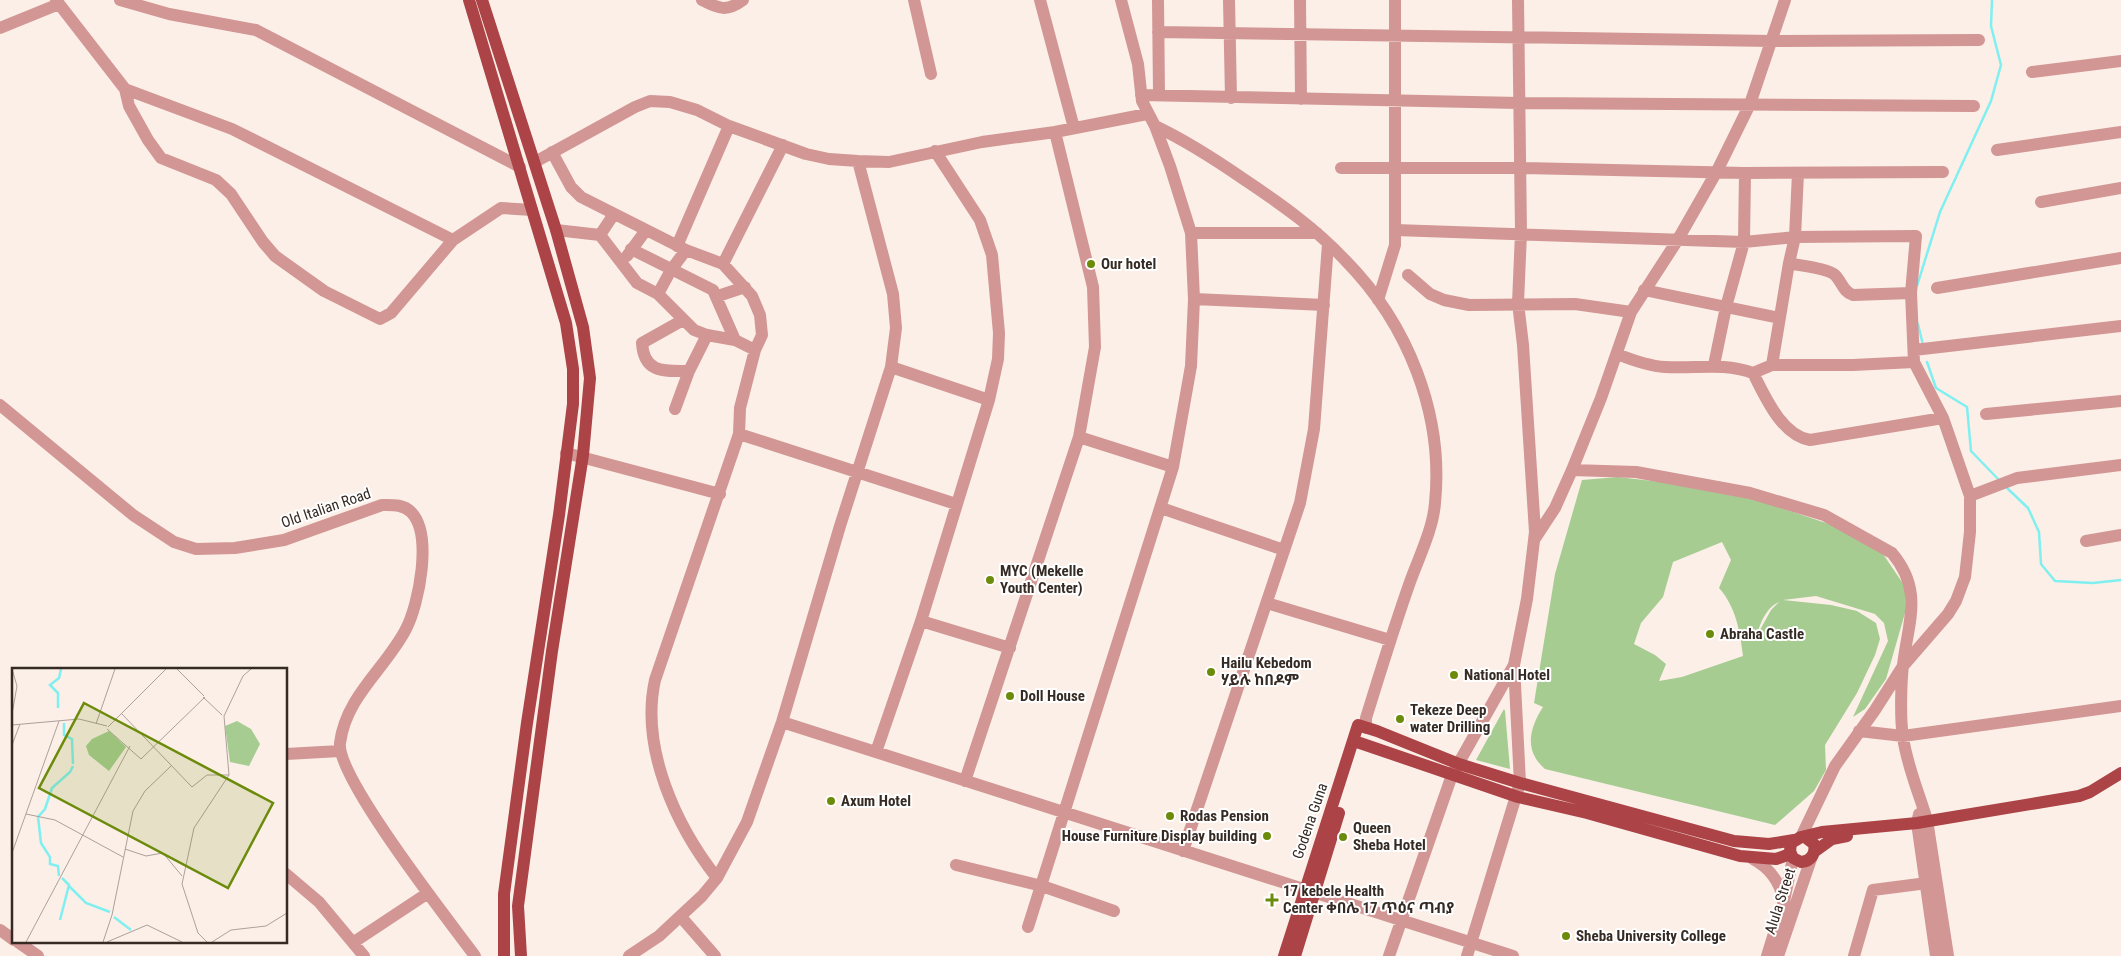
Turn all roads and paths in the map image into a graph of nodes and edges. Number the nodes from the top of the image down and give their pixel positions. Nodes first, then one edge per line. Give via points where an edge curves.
1 (120, 0) edge
2 (468, 0) edge
3 (482, 0) edge
4 (702, 0) edge
5 (743, 0) edge
6 (914, 0) edge
7 (1040, 0) edge
8 (1121, 0) edge
9 (1158, 0) edge
10 (1229, 0) edge
11 (1300, 0) edge
12 (1395, 0) edge
13 (1518, 0) edge
14 (1785, 0) edge
15 (58, 2) edge
16 (479, 15) junction
17 (0, 28) edge
18 (1158, 32) junction
19 (1230, 34) junction
20 (1300, 34) junction
21 (1396, 37) junction
22 (1518, 38) junction
23 (1773, 40) junction
24 (1979, 40) dead end
25 (496, 48) junction
26 (483, 52) junction
27 (2121, 61) edge
28 (2032, 72) dead end
29 (931, 74) dead end
30 (125, 89) junction
31 (1159, 94) junction
32 (1140, 95) junction
33 (1231, 98) junction
34 (1301, 98) junction
35 (1395, 101) junction
36 (1518, 103) junction
37 (1750, 104) junction
38 (1974, 106) dead end
39 (1147, 114) junction
40 (729, 126) junction
41 (1155, 126) junction
42 (1074, 128) junction
43 (1055, 132) junction
44 (2121, 132) edge
45 (784, 145) junction
46 (1997, 150) dead end
47 (935, 151) junction
48 (552, 152) junction
49 (535, 162) junction
50 (858, 162) junction
51 (520, 167) junction
52 (1341, 168) dead end
53 (1520, 168) junction
54 (1395, 169) junction
55 (1717, 171) junction
56 (1943, 172) dead end
57 (1745, 173) junction
58 (1798, 173) junction
59 (2121, 188) edge
60 (2041, 202) dead end
61 (532, 210) junction
62 (614, 214) junction
63 (556, 230) junction
64 (646, 230) junction
65 (1395, 230) junction
66 (1190, 233) junction
67 (1317, 233) junction
68 (1521, 233) junction
69 (600, 235) junction
70 (1795, 238) junction
71 (454, 240) junction
72 (1677, 241) junction
73 (1744, 242) junction
74 (1328, 244) junction
75 (681, 248) junction
76 (631, 249) junction
77 (2121, 258) edge
78 (1789, 263) junction
79 (723, 264) junction
80 (621, 265) junction
81 (671, 270) junction
82 (1408, 275) dead end
83 (745, 287) junction
84 (1937, 288) dead end
85 (1644, 290) junction
86 (1911, 293) junction
87 (658, 294) junction
88 (718, 296) junction
89 (1194, 299) junction
90 (1378, 300) junction
91 (1518, 304) junction
92 (1324, 305) junction
93 (1726, 307) junction
94 (1631, 312) junction
95 (1779, 318) junction
96 (682, 320) junction
97 (2121, 326) edge
98 (707, 336) junction
99 (735, 340) junction
100 (755, 350) junction
101 (1617, 354) junction
102 (1914, 356) junction
103 (1714, 365) junction
104 (1772, 365) junction
105 (891, 367) junction
106 (689, 371) junction
107 (1752, 373) junction
108 (989, 400) junction
109 (2121, 400) edge
110 (0, 405) edge
111 (675, 410) dead end
112 (1986, 414) dead end
113 (1943, 418) junction
114 (739, 434) junction
115 (1078, 437) junction
116 (566, 452) junction
117 (583, 455) junction
118 (2121, 465) edge
119 (1173, 467) junction
120 (1572, 470) junction
121 (857, 472) junction
122 (720, 494) junction
123 (1970, 496) junction
124 (956, 504) junction
125 (1160, 508) junction
126 (2121, 536) edge
127 (1534, 540) junction
128 (2086, 541) dead end
129 (1284, 550) junction
130 (1267, 603) junction
131 (921, 621) junction
132 (1390, 640) junction
133 (1010, 648) junction
134 (1514, 665) junction
135 (1903, 666) junction
136 (2121, 706) edge
137 (782, 722) junction
138 (1363, 724) junction
139 (1859, 731) junction
140 (1903, 736) junction
141 (1357, 742) junction
142 (340, 751) junction
143 (876, 752) junction
144 (288, 756) edge
145 (1456, 769) junction
146 (2121, 773) edge
147 (965, 781) junction
148 (2121, 782) edge
149 (1520, 783) junction
150 (1518, 797) junction
151 (1589, 807) junction
152 (1066, 813) junction
153 (1923, 825) junction
154 (1800, 838) junction
155 (1184, 850) junction
156 (1813, 854) junction
157 (1792, 856) junction
158 (1753, 859) junction
159 (956, 865) dead end
160 (288, 876) edge
161 (717, 878) junction
162 (1927, 883) junction
163 (1042, 886) junction
164 (1309, 891) junction
165 (428, 893) junction
166 (1784, 900) junction
167 (1114, 910) dead end
168 (681, 917) junction
169 (1401, 920) junction
170 (1028, 928) dead end
171 (0, 930) edge
172 (12, 939) edge
173 (354, 942) junction
174 (1472, 943) junction
175 (21, 944) edge
176 (38, 956) edge
177 (364, 956) edge
178 (476, 956) edge
179 (504, 956) edge
180 (520, 956) edge
181 (629, 956) edge
182 (715, 956) edge
183 (1284, 956) edge
184 (1295, 956) edge
185 (1390, 956) edge
186 (1467, 956) edge
187 (1513, 956) edge
188 (1767, 956) edge
189 (1778, 956) edge
190 (1854, 956) edge
191 (1936, 956) edge
192 (1948, 956) edge

1 - 51 street via 169,14 256,30
2 - 16 main road
3 - 16 main road
4 - 5 street via 726,10
6 - 29 street
7 - 42 street
8 - 32 street via 1138,64
9 - 18 street
10 - 19 street
11 - 20 street
12 - 21 street
13 - 22 street
14 - 23 street
15 - 17 street
15 - 30 street
16 - 25 main road
16 - 26 main road
18 - 19 street
18 - 31 street
19 - 20 street
19 - 33 street
20 - 21 street
20 - 34 street
21 - 22 street
21 - 35 street
22 - 23 street
22 - 36 street
23 - 24 street
23 - 37 street
25 - 26 main road
25 - 49 main road
26 - 51 main road
27 - 28 street
30 - 71 street via 232,130
30 - 71 street via 129,106 161,158 216,180 231,194 275,256 324,291 380,319 391,313
31 - 32 street
31 - 33 street
32 - 39 street
33 - 34 street
34 - 35 street
35 - 36 street
35 - 54 street
36 - 37 street
36 - 53 street
37 - 38 street
37 - 55 street
39 - 41 street
39 - 42 street
40 - 45 street
40 - 48 street via 697,110 670,102 650,101
40 - 75 street
41 - 66 street
41 - 67 street via 1201,150
42 - 43 street
43 - 47 street
43 - 115 street via 1093,287 1095,347
44 - 46 street
45 - 50 street via 829,159
45 - 79 street
47 - 50 street via 889,162
47 - 108 street via 980,220 992,256 999,333 998,359
48 - 49 street
48 - 62 street via 571,187 581,198
49 - 63 main road
50 - 105 street via 893,294 896,328
51 - 61 main road
52 - 54 street
53 - 54 street
53 - 55 street
53 - 68 street
54 - 65 street
55 - 57 street
55 - 72 street
56 - 58 street
57 - 58 street
57 - 73 street
58 - 70 street
59 - 60 street
61 - 71 street via 501,208
61 - 116 main road via 566,323 572,356 573,404
62 - 64 street
62 - 69 street
63 - 69 street
63 - 117 main road via 587,344 590,394
64 - 75 street
64 - 76 street
65 - 68 street
65 - 90 street via 1395,245
66 - 67 street
66 - 89 street
67 - 74 street
68 - 72 street
68 - 91 street
69 - 80 street
70 - 73 street
70 - 78 street
70 - 86 street via 1916,236
72 - 73 street
72 - 85 street
73 - 93 street
74 - 90 street via 1346,260
74 - 92 street
75 - 79 street
75 - 81 street
76 - 80 street
76 - 81 street
77 - 84 street
78 - 86 street via 1828,271 1853,296
78 - 95 street
79 - 83 street
80 - 87 street via 637,283
81 - 87 street
81 - 88 street via 707,286
82 - 91 street via 1430,294 1444,300 1469,305
83 - 88 street
83 - 100 street via 763,325
85 - 93 street
85 - 94 street
86 - 102 street
87 - 96 street
88 - 99 street
89 - 92 street
89 - 119 street via 1191,366
90 - 132 street via 1407,347 1423,385 1436,441 1436,504
91 - 94 street via 1575,304
91 - 127 street via 1535,511
92 - 129 street via 1314,429 1300,503
93 - 95 street
93 - 103 street
94 - 101 street
95 - 104 street
96 - 98 street
96 - 106 street via 642,343 642,350 648,363 660,371
97 - 102 street
98 - 99 street
98 - 106 street
99 - 100 street
100 - 114 street via 740,408
101 - 103 street via 1663,367
101 - 120 street
102 - 104 street via 1853,365
102 - 113 street
103 - 107 street
104 - 107 street
105 - 108 street
105 - 121 street
106 - 111 street
107 - 113 street via 1772,408 1794,435 1802,439
108 - 124 street
109 - 112 street
110 - 142 street, Old Italian Road via 133,515 174,542 196,549 235,548 284,540 382,505 398,505 410,511 420,527 422,540 420,580 414,610 402,637 350,711 343,728
113 - 123 street
114 - 121 street
114 - 122 street
115 - 119 street
115 - 133 street
116 - 117 street
116 - 179 main road via 504,894
117 - 122 street
117 - 180 main road via 552,651 518,906
118 - 123 street via 2013,480
119 - 125 street
120 - 127 street via 1555,508
120 - 135 street via 1636,472 1750,493 1824,515 1854,530 1892,553 1906,574 1913,598
121 - 124 street
121 - 137 street
122 - 161 street via 655,680 652,697 652,736 658,763 688,839
123 - 135 street via 1965,577 1956,601
124 - 131 street
125 - 129 street
125 - 152 street
126 - 128 street
127 - 134 street
129 - 130 street
130 - 132 street
130 - 155 street
131 - 133 street
131 - 143 street
132 - 138 street
133 - 147 street
134 - 145 street
134 - 149 street
135 - 139 street
135 - 140 street
136 - 140 street
137 - 143 street
137 - 161 street via 747,822
138 - 141 main road, Godena Guna
138 - 145 main road
139 - 140 street
139 - 154 street via 1835,766
140 - 153 street via 1922,802
141 - 145 main road
141 - 164 main road, Godena Guna
142 - 144 street
142 - 165 street via 368,807
143 - 147 street
145 - 149 main road
145 - 150 main road
145 - 169 street
146 - 153 main road via 2079,796
147 - 152 street
148 - 153 main road via 2076,805
149 - 150 street
149 - 151 main road
150 - 151 main road
150 - 174 street
151 - 154 main road via 1734,841 1769,844
151 - 158 main road
152 - 155 street
152 - 163 street
153 - 154 main road via 1822,832
153 - 156 main road via 1840,837 1825,843
153 - 162 street
153 - 192 street
154 - 156 main road via 1814,844
154 - 157 main road via 1790,846
155 - 164 street
156 - 157 main road via 1801,862
156 - 189 street, Alula Street
157 - 158 main road via 1776,860
157 - 166 street, Alula Street
158 - 166 street via 1774,877
159 - 163 street
160 - 173 street via 319,902
161 - 168 street
162 - 190 street via 1874,890
162 - 191 street
163 - 167 street
163 - 170 street
164 - 169 street
164 - 183 main road, Godena Guna
164 - 184 main road, Godena Guna
165 - 173 street
165 - 178 street
166 - 188 street, Alula Street
168 - 181 street
168 - 182 street
169 - 174 street
169 - 185 street
171 - 172 street
173 - 177 street
174 - 186 street
174 - 187 street
175 - 176 street

